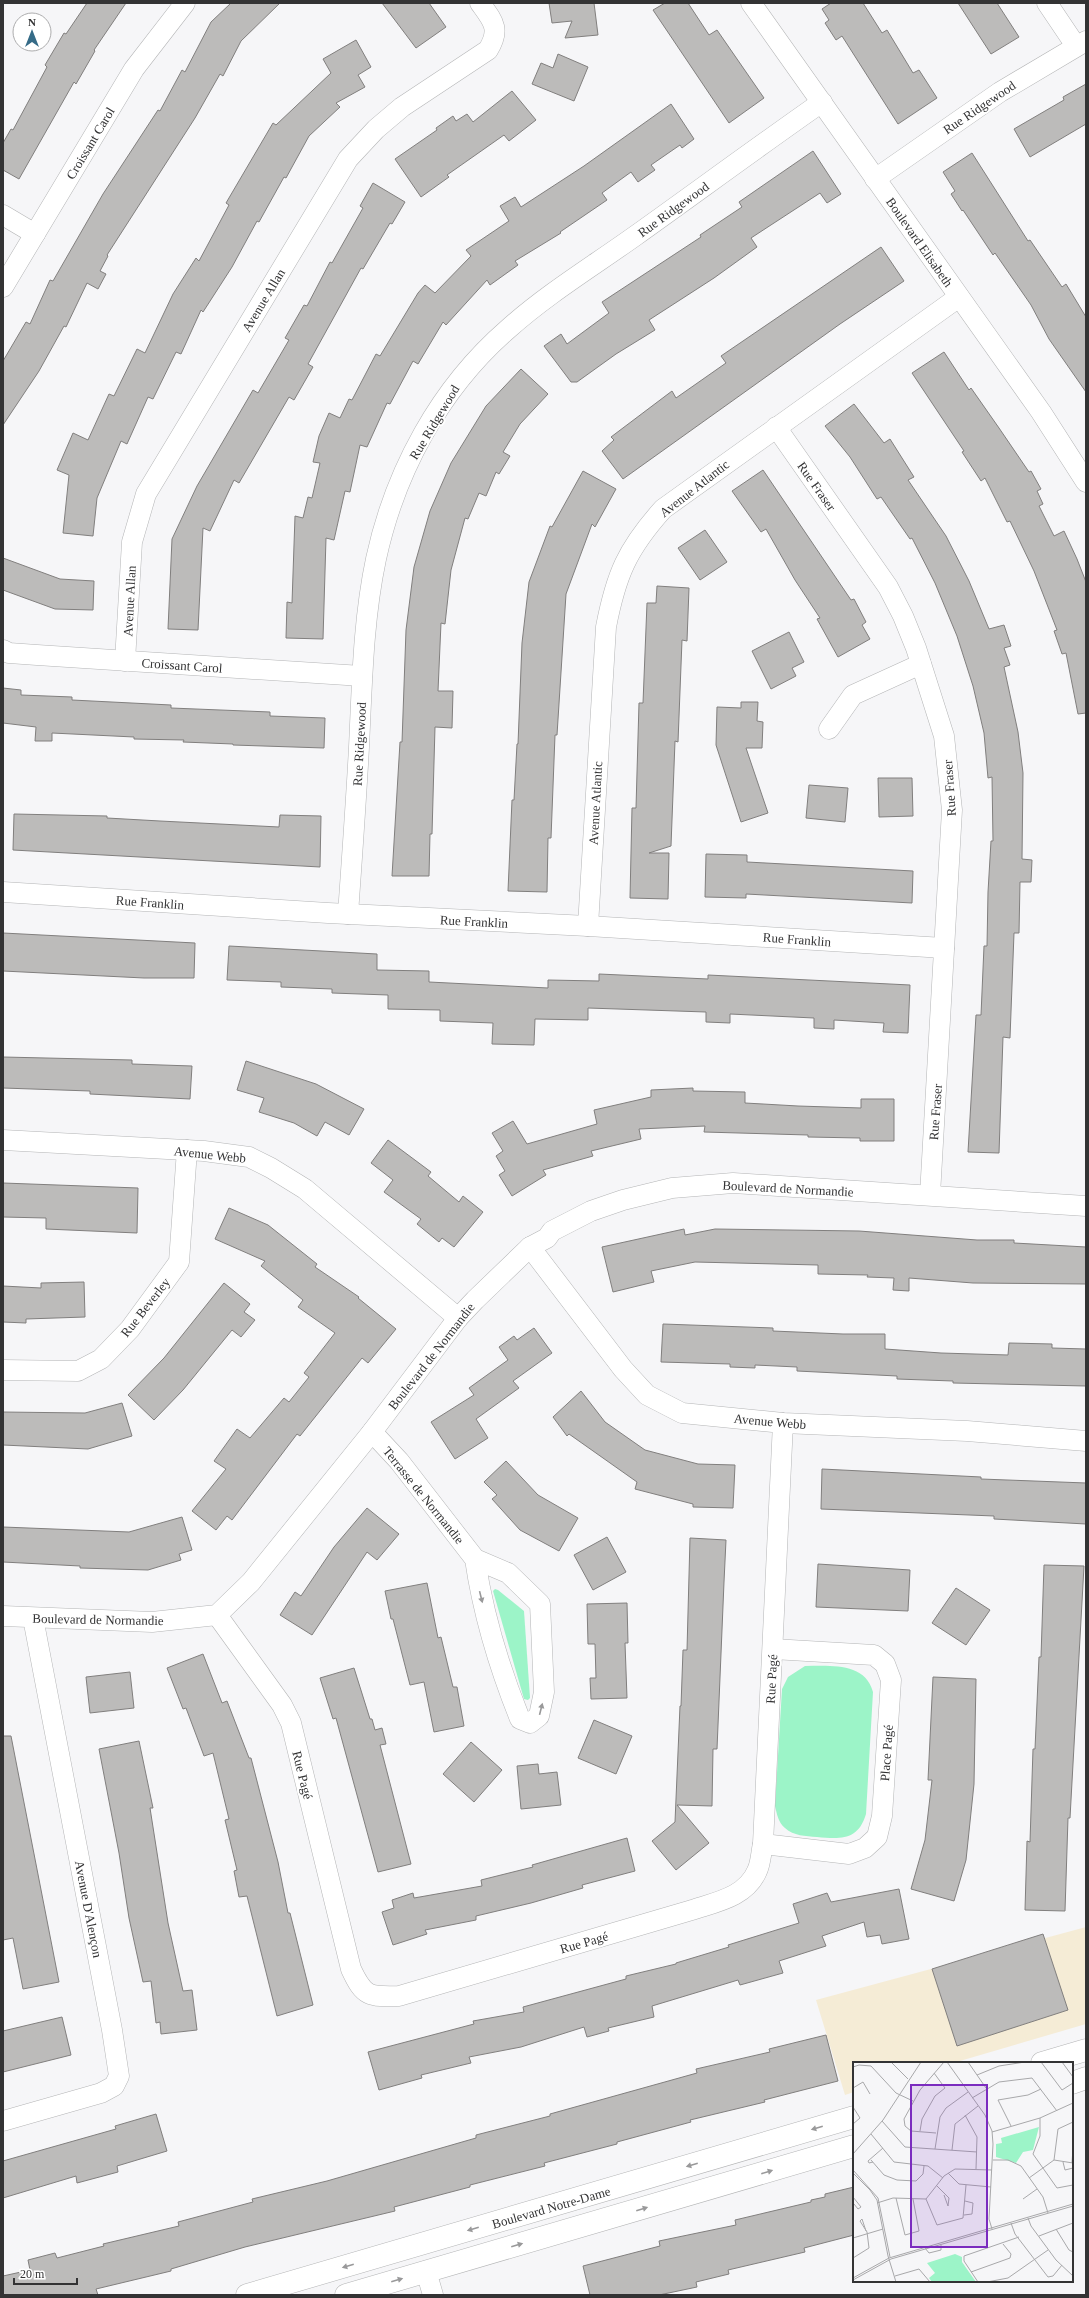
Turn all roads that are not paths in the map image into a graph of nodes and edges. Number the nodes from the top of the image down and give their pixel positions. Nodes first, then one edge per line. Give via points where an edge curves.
1 (185, 3) edge
2 (480, 3) edge
3 (751, 3) edge
4 (1047, 3) edge
5 (1081, 43) edge
6 (822, 102) junction
7 (875, 179) junction
8 (3, 215) edge
9 (35, 234) junction
10 (3, 287) edge
11 (959, 297) junction
12 (776, 427) junction
13 (1086, 482) edge
14 (3, 650) edge
15 (125, 661) junction
16 (921, 664) junction
17 (362, 676) junction
18 (829, 729) dead end
19 (3, 892) edge
20 (348, 914) junction
21 (588, 926) junction
22 (944, 948) junction
23 (3, 1140) edge
24 (187, 1150) junction
25 (930, 1195) junction
26 (1086, 1206) edge
27 (530, 1247) junction
28 (458, 1318) junction
29 (3, 1370) edge
30 (783, 1423) junction
31 (372, 1432) junction
32 (1086, 1441) edge
33 (475, 1559) junction
34 (217, 1615) junction
35 (3, 1616) edge
36 (33, 1618) junction
37 (773, 1649) junction
38 (763, 1844) junction
39 (1086, 2050) edge
40 (1045, 2062) edge
41 (1086, 2078) edge
42 (1073, 2083) edge
43 (853, 2117) edge
44 (3, 2121) edge
45 (853, 2146) edge
46 (426, 2271) junction
47 (247, 2295) edge
48 (346, 2295) edge
49 (433, 2295) edge

1 - 9 street, Croissant Carol via 134,69
2 - 15 street, Avenue Allan via 496,28 495,39 488,50 402,106 348,159 146,494 132,542
3 - 6 street, Boulevard Elisabeth
4 - 5 street
5 - 7 street, Rue Ridgewood via 1000,92
6 - 7 street, Boulevard Elisabeth
6 - 17 street, Rue Ridgewood via 521,317 493,342 453,387 412,454 392,501 376,560
7 - 11 street, Boulevard Elisabeth
8 - 9 street
9 - 10 street, Croissant Carol
11 - 12 street, Avenue Atlantic
11 - 13 street, Boulevard Elisabeth via 1050,425
12 - 16 street, Rue Fraser via 888,588 903,616
12 - 21 street, Avenue Atlantic via 663,509 641,533 624,561 613,592 606,628
14 - 15 street, Croissant Carol
15 - 17 street, Croissant Carol
16 - 18 street via 853,695
16 - 22 street, Rue Fraser via 944,736 952,810
17 - 20 street, Rue Ridgewood
19 - 20 street, Rue Franklin
20 - 21 street, Rue Franklin
21 - 22 street, Rue Franklin
22 - 25 street, Rue Fraser
23 - 24 street, Avenue Webb
24 - 28 street, Avenue Webb via 249,1157 305,1189
24 - 29 street, Rue Beverley via 179,1262 130,1328 101,1359 78,1371
25 - 26 street, Boulevard de Normandie
25 - 27 street, Boulevard de Normandie via 733,1183 672,1188 591,1211 552,1231 547,1238
27 - 28 street, Boulevard de Normandie
27 - 30 street, Avenue Webb via 623,1369 647,1395 682,1413
28 - 31 street, Boulevard de Normandie
30 - 32 street, Avenue Webb
30 - 37 street, Rue Pagé
31 - 33 street, Terrasse de Normandie
31 - 34 street, Boulevard de Normandie via 251,1582
33 -> 33 street, Terrasse de Normandie via 480,1594 503,1675 520,1719 530,1723 539,1716 544,1692 540,1604 508,1573
34 - 36 street, Boulevard de Normandie via 152,1622
34 - 38 street, Rue Pagé via 282,1705 290,1723 351,1969 360,1988 375,1997 400,1996 738,1895 758,1871
35 - 36 street, Boulevard de Normandie
36 - 44 street, Avenue D'Alençon via 119,2076 114,2086 101,2093
37 - 38 street, Rue Pagé
37 - 38 street, Place Pagé via 874,1655 885,1664 891,1680 882,1816 876,1837 865,1848 849,1854
39 - 40 street
41 - 42 street
43 -> 47 street, Boulevard Notre-Dame
46 -> 45 street, Boulevard Notre-Dame
48 -> 46 street, Boulevard Notre-Dame
46 - 49 street

